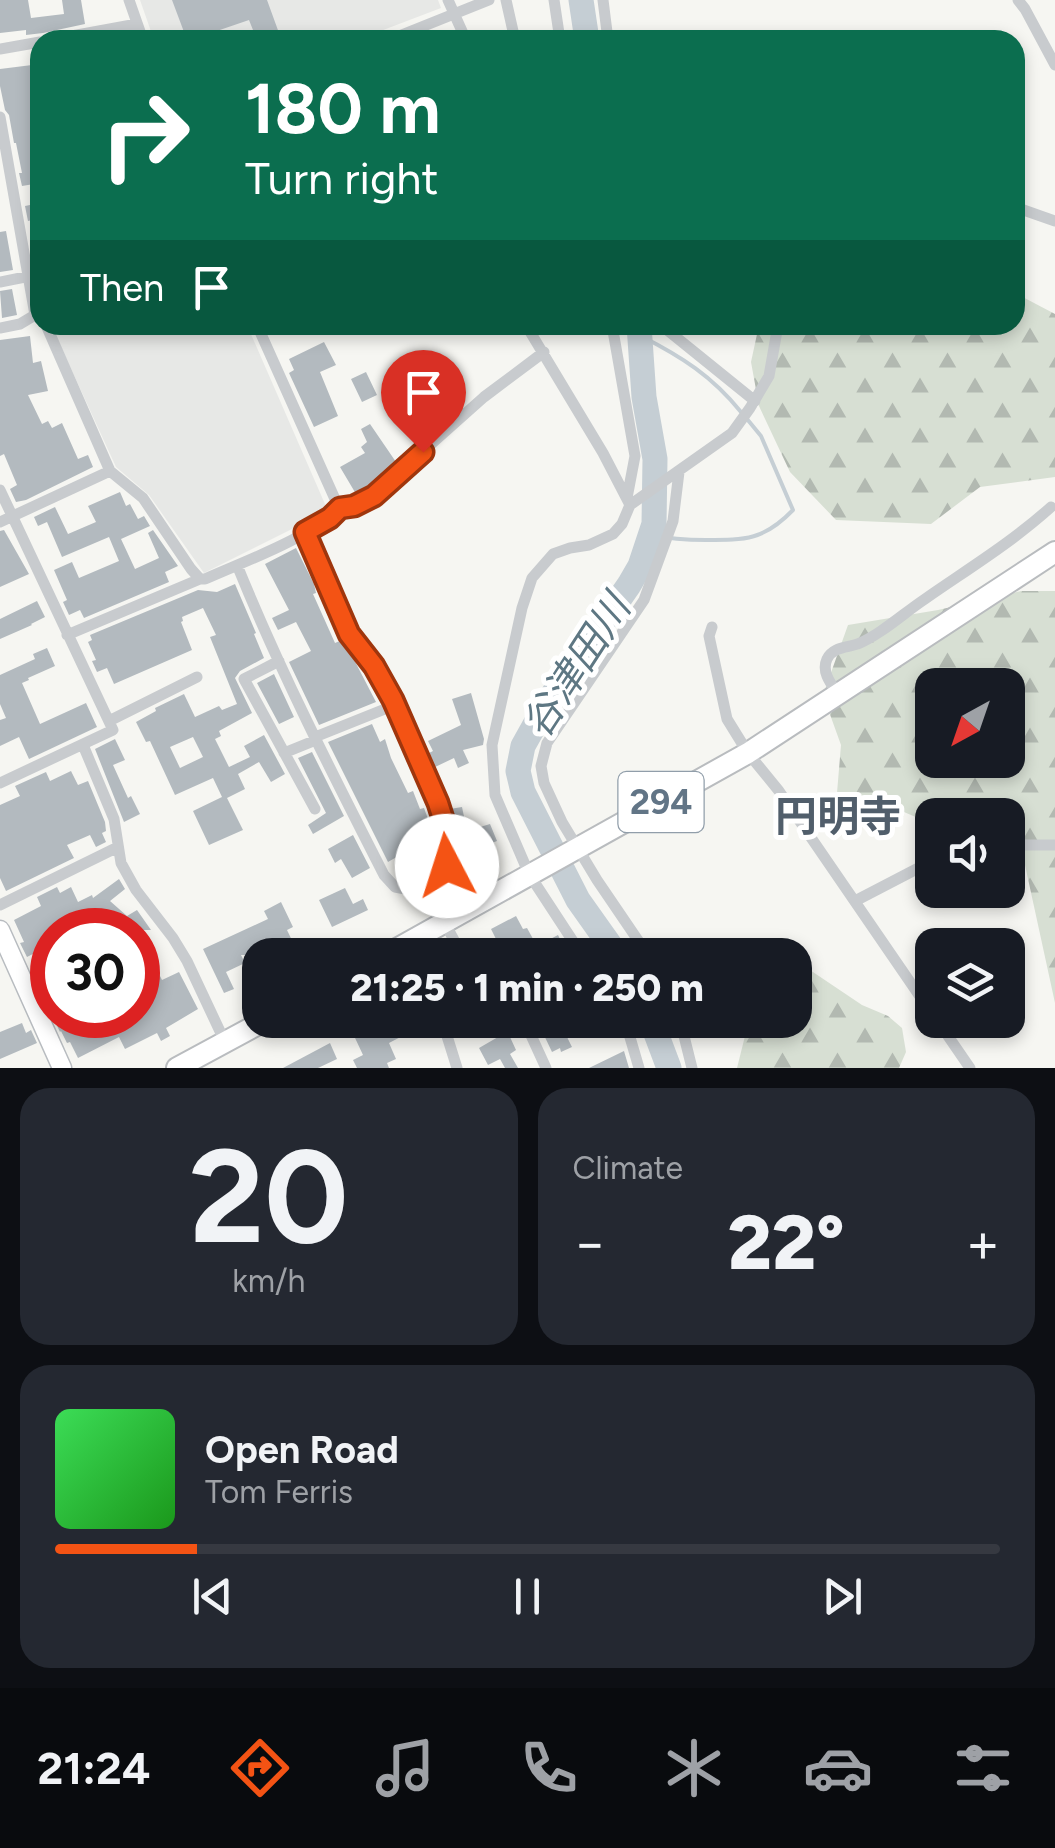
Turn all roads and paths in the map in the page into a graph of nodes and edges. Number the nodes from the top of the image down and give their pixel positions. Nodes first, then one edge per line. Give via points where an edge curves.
1 (129, 0) edge
2 (448, 0) edge
3 (489, 0) edge
4 (506, 0) edge
5 (554, 0) edge
6 (603, 0) edge
7 (1018, 0) edge
8 (456, 14) junction
9 (137, 24) junction
10 (104, 30) edge
11 (139, 30) edge
12 (415, 30) edge
13 (462, 30) edge
14 (513, 30) edge
15 (558, 30) edge
16 (607, 30) edge
17 (30, 44) edge
18 (0, 50) edge
19 (1055, 66) edge
20 (0, 117) edge
21 (1025, 211) edge
22 (1055, 221) edge
23 (30, 256) edge
24 (30, 276) edge
25 (0, 282) edge
26 (30, 320) edge
27 (0, 328) edge
28 (50, 335) edge
29 (262, 335) edge
30 (533, 335) edge
31 (614, 335) edge
32 (673, 335) edge
33 (776, 335) edge
34 (544, 352) junction
35 (753, 404) junction
36 (110, 471) junction
37 (680, 472) junction
38 (0, 490) edge
39 (629, 501) junction
40 (1050, 507) dead end
41 (340, 508) junction
42 (13, 516) junction
43 (0, 522) edge
44 (305, 532) junction
45 (1055, 552) edge
46 (237, 565) junction
47 (200, 579) junction
48 (712, 627) dead end
49 (67, 635) junction
50 (279, 661) junction
51 (197, 677) dead end
52 (838, 694) junction
53 (395, 705) junction
54 (109, 720) junction
55 (315, 739) junction
56 (83, 745) junction
57 (284, 753) junction
58 (748, 753) junction
59 (0, 782) edge
60 (315, 809) dead end
61 (1025, 845) edge
62 (1055, 845) edge
63 (118, 847) junction
64 (575, 849) junction
65 (915, 870) edge
66 (533, 872) junction
67 (432, 899) junction
68 (854, 901) junction
69 (0, 906) edge
70 (443, 922) junction
71 (0, 930) edge
72 (426, 938) edge
73 (452, 938) edge
74 (572, 938) edge
75 (636, 938) edge
76 (915, 989) edge
77 (242, 1033) edge
78 (448, 1038) edge
79 (532, 1038) edge
80 (630, 1038) edge
81 (684, 1038) edge
82 (949, 1038) edge
83 (226, 1042) junction
84 (62, 1068) edge
85 (177, 1068) edge
86 (457, 1068) edge
87 (546, 1068) edge
88 (638, 1068) edge
89 (692, 1068) edge
90 (970, 1068) edge

1 - 9 street
2 - 8 street
3 - 8 street
4 - 14 street
5 - 15 street
6 - 16 street
7 - 19 street
8 - 12 street
8 - 13 street
9 - 10 street
9 - 11 street
17 - 18 street
20 - 23 street
21 - 22 street
24 - 25 street
26 - 27 street
28 - 36 street
29 - 41 street
30 - 34 street
31 - 39 street via 636,456
32 - 35 street
33 - 35 street via 769,376
34 - 39 street
34 - 41 street via 484,396 374,496
35 - 37 street via 732,433
36 - 42 street
36 - 47 street via 143,498
37 - 39 street
37 - 64 street via 674,520 644,600 547,742 544,784
38 - 42 street
39 - 66 street via 612,534 553,554 532,578 522,608 492,744 495,795
40 - 52 street via 879,632 835,650 825,667
41 - 44 street
42 - 43 street
42 - 49 street
44 - 46 street
44 - 53 street via 349,634
45 - 52 highway, 294
46 - 47 street
46 - 50 street
47 - 49 street
48 - 58 street via 708,636 727,719
49 - 54 street
50 - 55 street
50 - 57 street via 244,679
51 - 54 street
52 - 58 highway, 294
53 - 55 street
53 - 67 street via 446,828 449,858 435,878
54 - 56 street via 113,730
55 - 57 street
55 - 67 street via 384,875 394,886
56 - 59 street
56 - 63 street via 114,819
57 - 60 street
58 - 64 highway, 294
58 - 68 street
61 - 62 street
63 - 69 street
63 - 83 street via 120,863 187,961
64 - 66 highway, 294
64 - 75 street
65 - 68 street
66 - 70 highway, 294
66 - 74 street
67 - 70 street
68 - 76 street
70 - 72 highway, 294
70 - 73 street
71 - 84 main road
77 - 83 highway
78 - 86 street
79 - 87 street
80 - 88 street
81 - 89 street
82 - 90 street
83 - 85 highway

